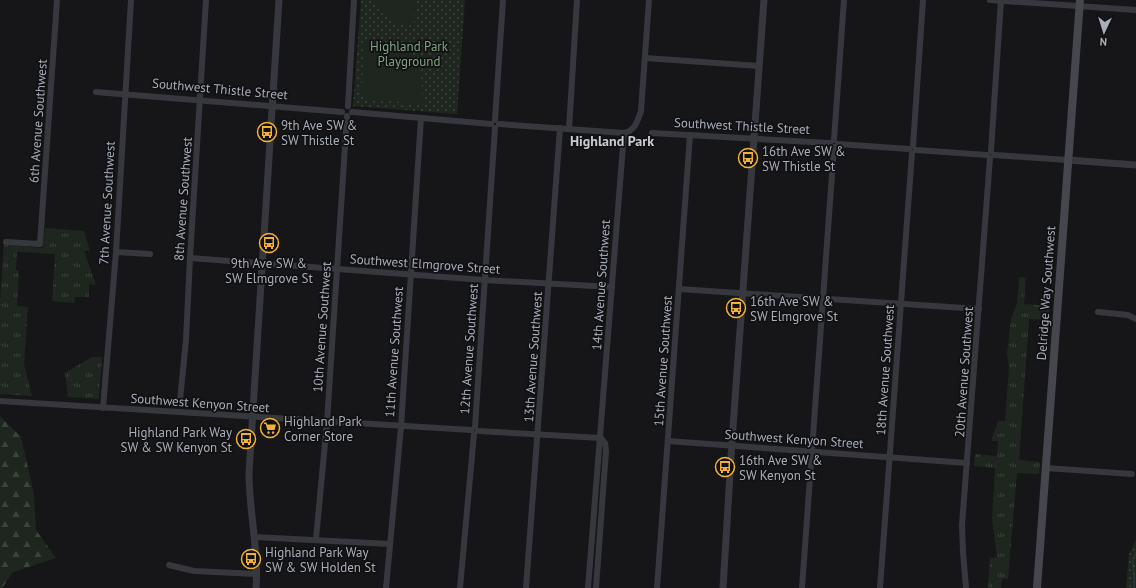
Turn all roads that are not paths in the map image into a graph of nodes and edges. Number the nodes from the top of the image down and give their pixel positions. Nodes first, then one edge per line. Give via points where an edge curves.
1 (57, 0) edge
2 (131, 0) edge
3 (206, 0) edge
4 (279, 0) edge
5 (354, 0) edge
6 (503, 0) edge
7 (577, 0) edge
8 (649, 0) edge
9 (764, 0) edge
10 (844, 0) edge
11 (923, 0) edge
12 (990, 0) edge
13 (1001, 0) edge
14 (1080, 3) edge
15 (1136, 10) edge
16 (645, 58) junction
17 (759, 66) junction
18 (96, 92) dead end
19 (125, 94) junction
20 (200, 100) junction
21 (272, 106) junction
22 (347, 114) junction
23 (421, 118) junction
24 (495, 124) junction
25 (560, 128) junction
26 (569, 129) junction
27 (624, 133) junction
28 (652, 133) dead end
29 (690, 135) junction
30 (754, 139) junction
31 (834, 144) junction
32 (912, 149) junction
33 (991, 155) junction
34 (1068, 160) junction
35 (1136, 165) edge
36 (6, 242) dead end
37 (116, 252) junction
38 (150, 254) dead end
39 (190, 258) junction
40 (262, 263) junction
41 (336, 269) junction
42 (410, 274) junction
43 (484, 280) junction
44 (549, 283) junction
45 (612, 287) junction
46 (679, 289) junction
47 (743, 292) junction
48 (822, 298) junction
49 (901, 304) junction
50 (979, 309) junction
51 (1136, 311) edge
52 (1098, 312) dead end
53 (1136, 319) edge
54 (180, 400) dead end
55 (0, 402) edge
56 (103, 408) junction
57 (253, 418) junction
58 (327, 422) junction
59 (401, 426) junction
60 (474, 430) junction
61 (538, 434) junction
62 (601, 438) junction
63 (668, 442) junction
64 (732, 445) junction
65 (811, 451) junction
66 (890, 457) junction
67 (967, 463) junction
68 (1046, 468) junction
69 (1132, 474) dead end
70 (254, 537) junction
71 (316, 539) junction
72 (390, 544) junction
73 (169, 565) dead end
74 (257, 574) junction
75 (256, 588) edge
76 (386, 588) edge
77 (460, 588) edge
78 (526, 588) edge
79 (588, 588) edge
80 (596, 588) edge
81 (657, 588) edge
82 (723, 588) edge
83 (802, 588) edge
84 (880, 588) edge
85 (966, 588) edge
86 (1037, 588) edge

1 - 36 street, 6th Avenue Southwest via 40,244
2 - 19 street, 7th Avenue Southwest
3 - 20 street, 8th Avenue Southwest
4 - 21 street
5 - 22 street via 348,106 352,109
6 - 24 street, 12th Avenue Southwest
7 - 26 street
8 - 16 street
9 - 17 street
10 - 31 street
11 - 32 street, 18th Avenue Southwest
12 - 13 street
13 - 14 street
13 - 33 street, 20th Avenue Southwest
14 - 15 street
14 - 34 main road, Delridge Way Southwest
16 - 17 street
16 - 27 street via 641,111 633,128
17 - 30 street
18 - 19 street, Southwest Thistle Street
19 - 20 street, Southwest Thistle Street
19 - 37 street, 7th Avenue Southwest
20 - 21 street, Southwest Thistle Street
20 - 39 street, 8th Avenue Southwest
21 - 22 street, Southwest Thistle Street
21 - 40 street
22 - 23 street, Southwest Thistle Street
22 - 41 street, 10th Avenue Southwest
23 - 24 street, Southwest Thistle Street
23 - 42 street, 11th Avenue Southwest
24 - 25 street, Southwest Thistle Street
24 - 43 street, 12th Avenue Southwest
25 - 26 street, Southwest Thistle Street
25 - 44 street, 13th Avenue Southwest
26 - 27 street, Southwest Thistle Street
27 - 45 street, 14th Avenue Southwest
28 - 29 street, Southwest Thistle Street
29 - 30 street, Southwest Thistle Street
29 - 46 street, 15th Avenue Southwest
30 - 31 street, Southwest Thistle Street
30 - 47 street
31 - 32 street, Southwest Thistle Street
31 - 48 street
32 - 33 street, Southwest Thistle Street
32 - 49 street, 18th Avenue Southwest
33 - 34 street, Southwest Thistle Street
33 - 50 street, 20th Avenue Southwest
34 - 35 street, Southwest Thistle Street
34 - 68 main road, Delridge Way Southwest
37 - 38 street
37 - 56 street, 7th Avenue Southwest
39 - 40 street, Southwest Elmgrove Street
39 - 54 street, 8th Avenue Southwest
40 - 41 street, Southwest Elmgrove Street
40 - 57 street
41 - 42 street, Southwest Elmgrove Street
41 - 58 street, 10th Avenue Southwest
42 - 43 street, Southwest Elmgrove Street
42 - 59 street, 11th Avenue Southwest
43 - 44 street, Southwest Elmgrove Street
43 - 60 street, 12th Avenue Southwest
44 - 45 street, Southwest Elmgrove Street
44 - 61 street, 13th Avenue Southwest
45 - 62 street, 14th Avenue Southwest
46 - 47 street
46 - 63 street, 15th Avenue Southwest
47 - 48 street
47 - 64 street
48 - 49 street
48 - 65 street
49 - 50 street
49 - 66 street, 18th Avenue Southwest
50 - 67 street, 20th Avenue Southwest
51 - 53 street
52 - 53 street via 1128,315
55 - 56 street, Southwest Kenyon Street
56 - 57 street, Southwest Kenyon Street
57 - 58 street, Southwest Kenyon Street
57 - 70 street via 249,496
58 - 59 street, Southwest Kenyon Street
58 - 71 street, 10th Avenue Southwest
59 - 60 street, Southwest Kenyon Street
59 - 72 street, 11th Avenue Southwest
60 - 61 street, Southwest Kenyon Street
60 - 77 street, 12th Avenue Southwest
61 - 62 street, Southwest Kenyon Street
61 - 78 street, 13th Avenue Southwest
62 - 79 street, 14th Avenue Southwest
62 - 80 street, 14th Avenue Southwest via 606,451
63 - 64 street, Southwest Kenyon Street
63 - 81 street, 15th Avenue Southwest
64 - 65 street, Southwest Kenyon Street
64 - 82 street
65 - 66 street, Southwest Kenyon Street
65 - 83 street
66 - 67 street, Southwest Kenyon Street
66 - 84 street, 18th Avenue Southwest
67 - 85 street, 20th Avenue Southwest via 962,540
68 - 69 street
68 - 86 main road, Delridge Way Southwest
70 - 71 street
70 - 74 street
71 - 72 street
72 - 76 street, 11th Avenue Southwest
73 - 74 street via 194,571
74 - 75 street

